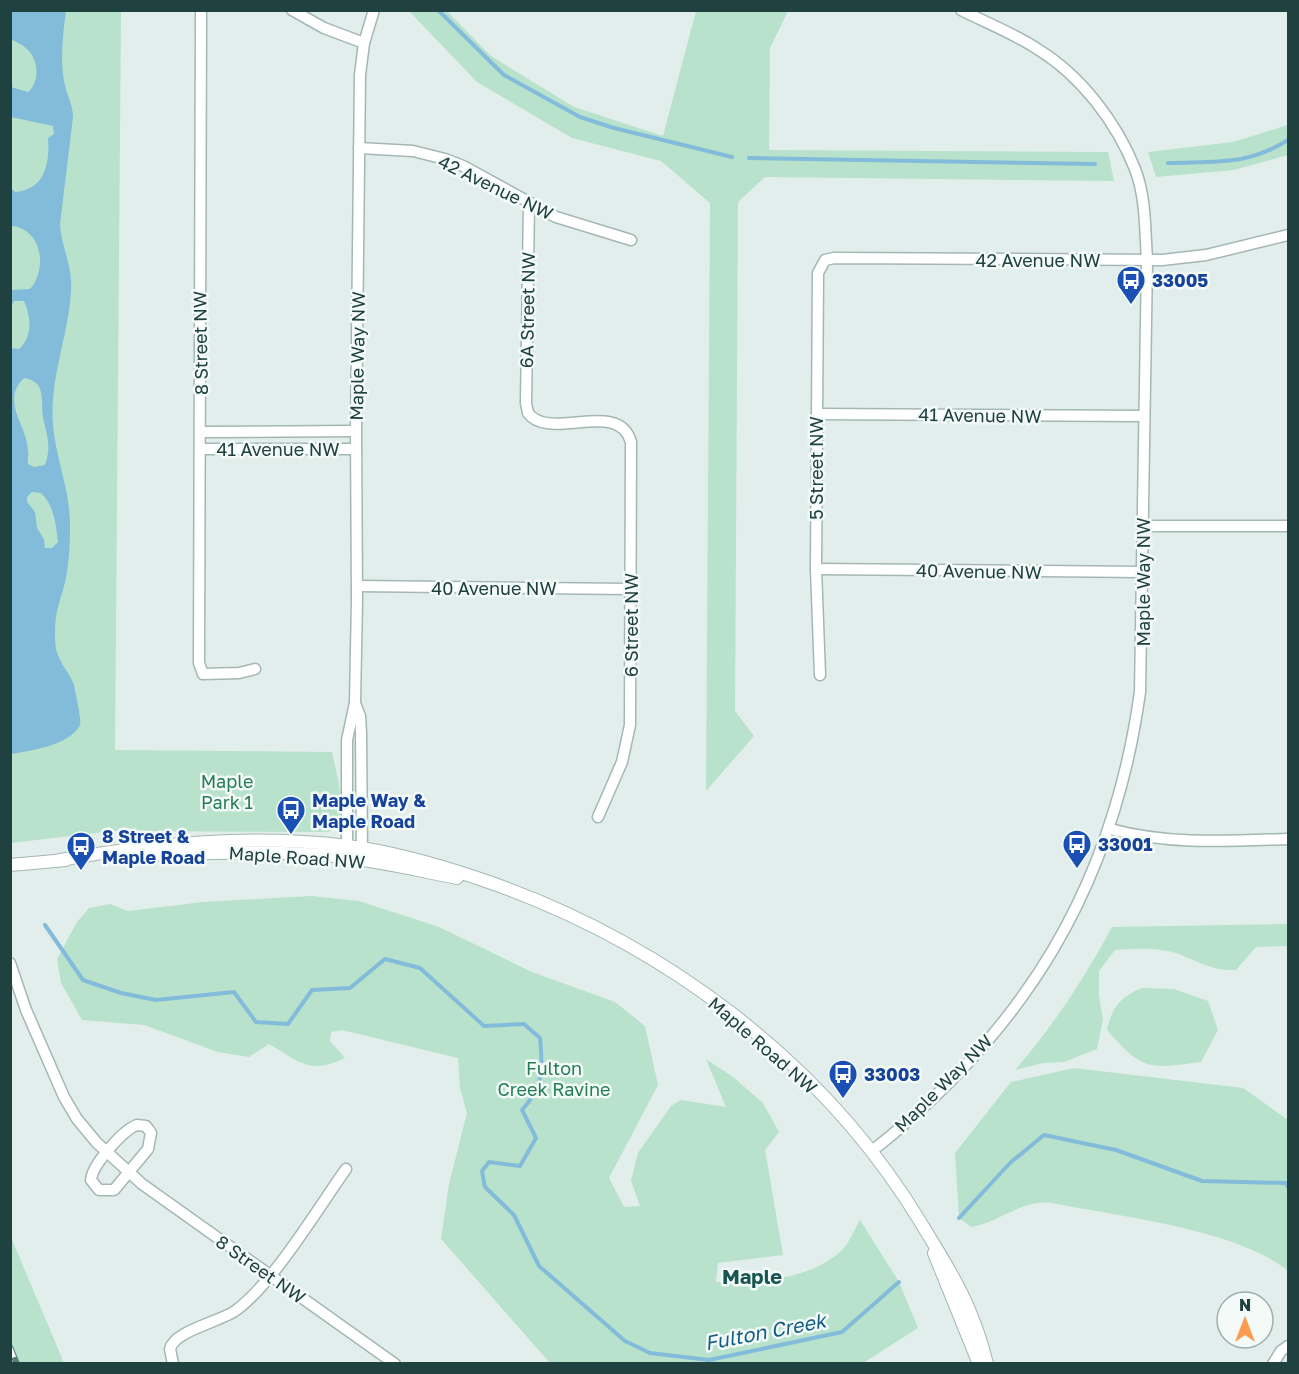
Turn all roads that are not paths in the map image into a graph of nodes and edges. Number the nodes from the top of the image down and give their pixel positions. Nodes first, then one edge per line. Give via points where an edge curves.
1 (201, 10) edge
2 (292, 10) edge
3 (374, 10) edge
4 (961, 10) edge
5 (364, 43) junction
6 (359, 148) junction
7 (529, 202) junction
8 (1288, 235) edge
9 (631, 240) dead end
10 (1147, 260) junction
11 (822, 263) joint
12 (817, 414) junction
13 (1143, 416) junction
14 (625, 429) joint
15 (356, 431) junction
16 (201, 432) junction
17 (201, 449) junction
18 (356, 449) junction
19 (1143, 525) junction
20 (1288, 526) edge
21 (816, 569) junction
22 (1143, 572) junction
23 (357, 586) junction
24 (631, 589) junction
25 (255, 669) dead end
26 (820, 675) dead end
27 (355, 702) junction
28 (598, 817) dead end
29 (1110, 829) junction
30 (1288, 839) edge
31 (347, 852) junction
32 (362, 854) junction
33 (10, 865) edge
34 (10, 963) edge
35 (872, 1151) junction
36 (107, 1153) junction
37 (346, 1169) dead end
38 (128, 1173) junction
39 (922, 1224) junction
40 (269, 1275) junction
41 (1288, 1346) edge
42 (173, 1364) edge
43 (395, 1364) edge
44 (980, 1364) edge
45 (987, 1364) edge
46 (1273, 1364) edge

1 - 16 street, 8 Street NW
2 - 5 street via 324,28
3 - 5 street, Maple Way NW
4 - 10 street, Maple Way NW via 1026,42 1060,65 1103,113 1136,171
5 - 6 street, Maple Way NW
6 - 7 street, 42 Avenue NW via 437,156
6 - 15 street, Maple Way NW
7 - 9 street, 42 Avenue NW via 565,220
7 - 14 street, 6A Street NW via 526,403 531,417 545,422 610,423
8 - 10 street, 42 Avenue NW via 1206,255
10 - 11 street, 42 Avenue NW via 834,258
10 - 13 street, Maple Way NW
11 - 12 street, 5 Street NW via 818,273
12 - 13 street, 41 Avenue NW
12 - 21 street, 5 Street NW
13 - 19 street, Maple Way NW
14 - 24 street, 6 Street NW via 632,446
15 - 16 street, 41 Avenue NW
15 - 18 street, Maple Way NW
16 - 17 street, 8 Street NW
17 - 18 street, 41 Avenue NW
17 - 25 street, 8 Street NW via 199,663 203,674
18 - 23 street, Maple Way NW
19 - 20 street
19 - 22 street, Maple Way NW
21 - 22 street, 40 Avenue NW
21 - 26 street, 5 Street NW
22 - 29 street, Maple Way NW via 1140,692 1128,767
23 - 24 street, 40 Avenue NW
23 - 27 street, Maple Way NW
24 - 28 street, 6 Street NW via 629,738
27 - 31 street, Maple Way NW via 347,740
27 - 32 street, Maple Way NW via 361,733
29 - 30 street via 1185,842
29 - 35 street, Maple Way NW via 1070,920 1037,979 947,1085
31 - 32 street, Maple Road NW
31 - 33 street, Maple Road NW via 239,851
32 - 35 street, Maple Road NW via 496,885 558,909 629,945 704,993 779,1053
34 - 36 street, 8 Street NW via 64,1097 77,1119
35 - 39 street, Maple Road NW
36 - 38 street, 8 Street NW
36 - 38 street via 93,1170 93,1186 105,1192 114,1190
36 - 38 street via 133,1127 142,1125 149,1129 150,1144
37 - 40 street
38 - 40 street, 8 Street NW
39 - 44 street, Maple Road NW
39 - 45 street, Maple Road NW via 955,1276 975,1321
40 - 42 street via 237,1310 171,1344
40 - 43 street, 8 Street NW
41 - 46 street

